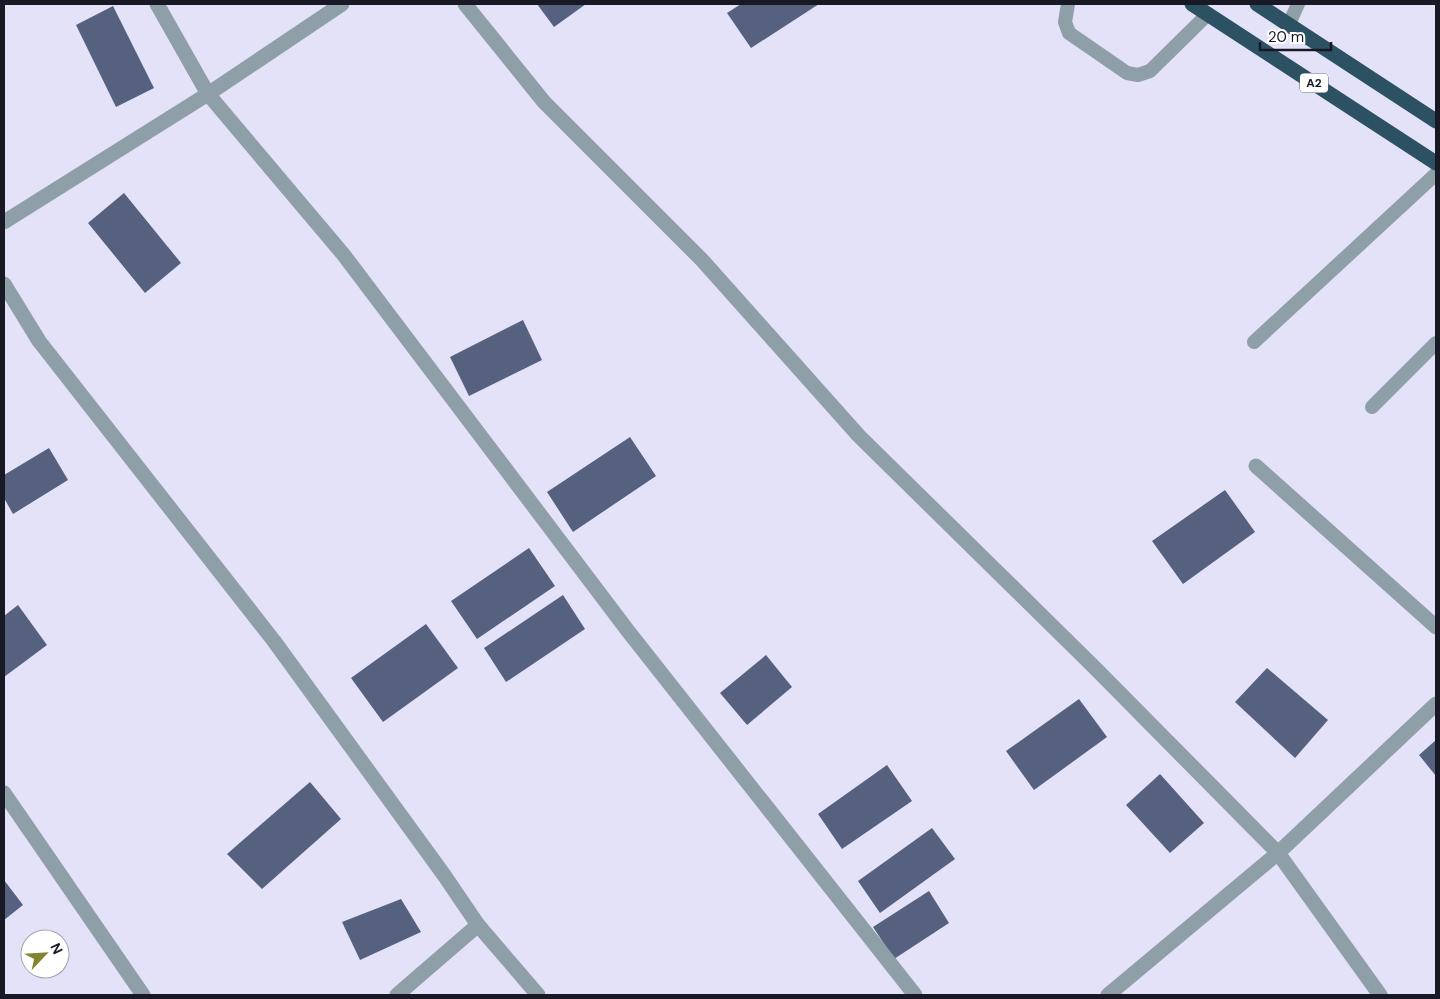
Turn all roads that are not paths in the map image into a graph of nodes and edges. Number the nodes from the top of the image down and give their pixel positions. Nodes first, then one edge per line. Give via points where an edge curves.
1 (157, 4) edge
2 (342, 4) edge
3 (465, 4) edge
4 (1068, 4) edge
5 (1192, 4) edge
6 (1257, 4) edge
7 (1298, 4) edge
8 (1208, 14) junction
9 (1289, 24) junction
10 (208, 94) junction
11 (1436, 120) edge
12 (1436, 163) edge
13 (1436, 174) edge
14 (4, 222) edge
15 (4, 284) edge
16 (1254, 342) dead end
17 (1436, 343) edge
18 (1372, 407) dead end
19 (1256, 466) dead end
20 (1436, 627) edge
21 (1436, 704) edge
22 (4, 793) edge
23 (1278, 853) junction
24 (478, 925) junction
25 (143, 995) edge
26 (397, 995) edge
27 (538, 995) edge
28 (915, 995) edge
29 (1108, 995) edge
30 (1380, 995) edge

1 - 10 street
2 - 10 street
3 - 23 street via 544,102 702,260 859,436
4 - 8 lane via 1065,22 1069,34 1127,73 1138,75 1150,71
5 - 8 highway, A2
6 - 9 highway, A2
7 - 9 lane
8 - 12 highway, A2
9 - 11 highway, A2
10 - 14 street
10 - 28 street via 343,254 628,631
13 - 16 lane
15 - 24 street via 39,341 274,641
17 - 18 lane
19 - 20 street
21 - 23 street
22 - 25 street
23 - 29 street
23 - 30 street
24 - 26 street
24 - 27 street

